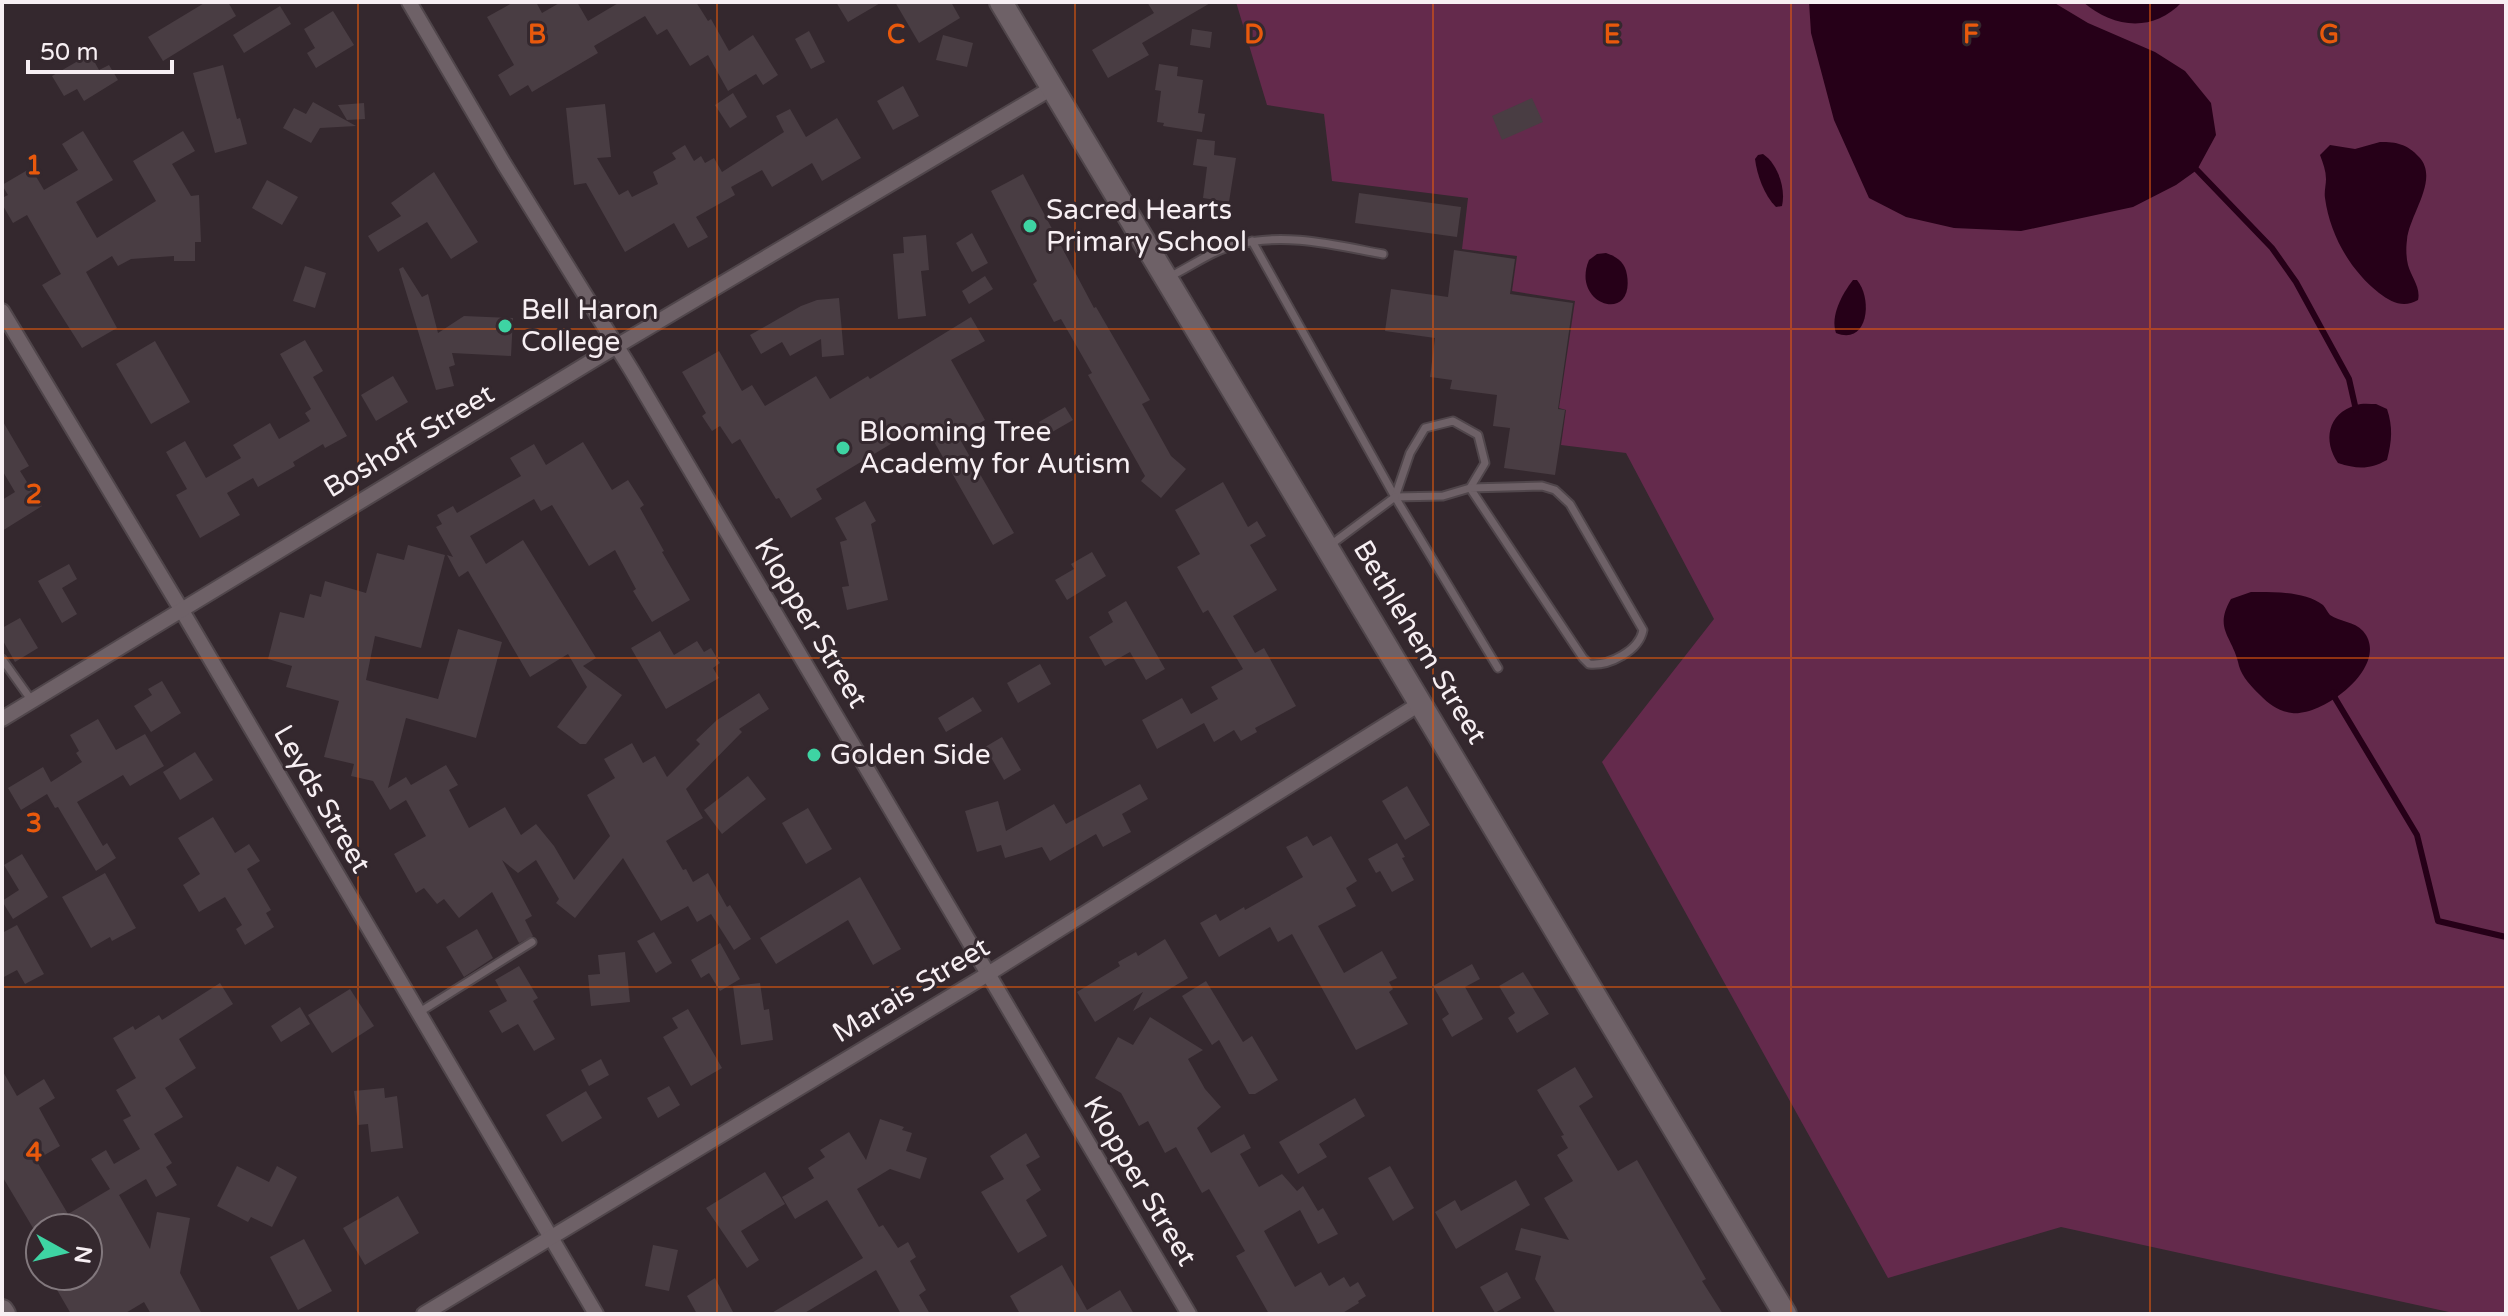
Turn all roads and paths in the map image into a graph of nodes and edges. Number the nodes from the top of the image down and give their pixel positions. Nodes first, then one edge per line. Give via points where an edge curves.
1 (409, 2) edge
2 (1001, 2) edge
3 (1052, 88) junction
4 (1252, 241) junction
5 (1383, 254) dead end
6 (1167, 278) junction
7 (2, 311) edge
8 (617, 347) junction
9 (1470, 488) junction
10 (1395, 497) junction
11 (1328, 547) junction
12 (181, 609) junction
13 (2, 659) edge
14 (1498, 668) dead end
15 (32, 701) junction
16 (1421, 703) junction
17 (2, 719) edge
18 (532, 942) dead end
19 (988, 974) junction
20 (418, 1013) junction
21 (551, 1238) junction
22 (424, 1314) edge
23 (596, 1314) edge
24 (1189, 1314) edge
25 (1785, 1314) edge

1 - 8 street, Klopper Street
2 - 3 main road, Bethlehem Street
3 - 6 main road, Bethlehem Street
3 - 8 street, Boshoff Street
4 - 5 lane via 1303,240
4 - 6 lane via 1232,245
4 - 10 lane
6 - 11 main road, Bethlehem Street
7 - 12 street, Leyds Street
8 - 12 street, Boshoff Street
8 - 19 street, Klopper Street
9 - 9 lane via 1586,662 1608,664 1639,640 1643,630 1638,619 1570,504 1555,490
9 - 10 lane via 1443,496
9 - 10 lane via 1485,463 1478,435 1453,421 1425,428
10 - 11 lane
10 - 14 lane
11 - 16 main road, Bethlehem Street
12 - 15 street, Boshoff Street
12 - 20 street, Leyds Street
13 - 15 lane
15 - 17 street, Boshoff Street
16 - 19 street, Marais Street
16 - 25 main road, Bethlehem Street
18 - 20 lane
19 - 21 street, Marais Street
19 - 24 street, Klopper Street
20 - 21 street, Leyds Street
21 - 22 street, Marais Street
21 - 23 street, Leyds Street

